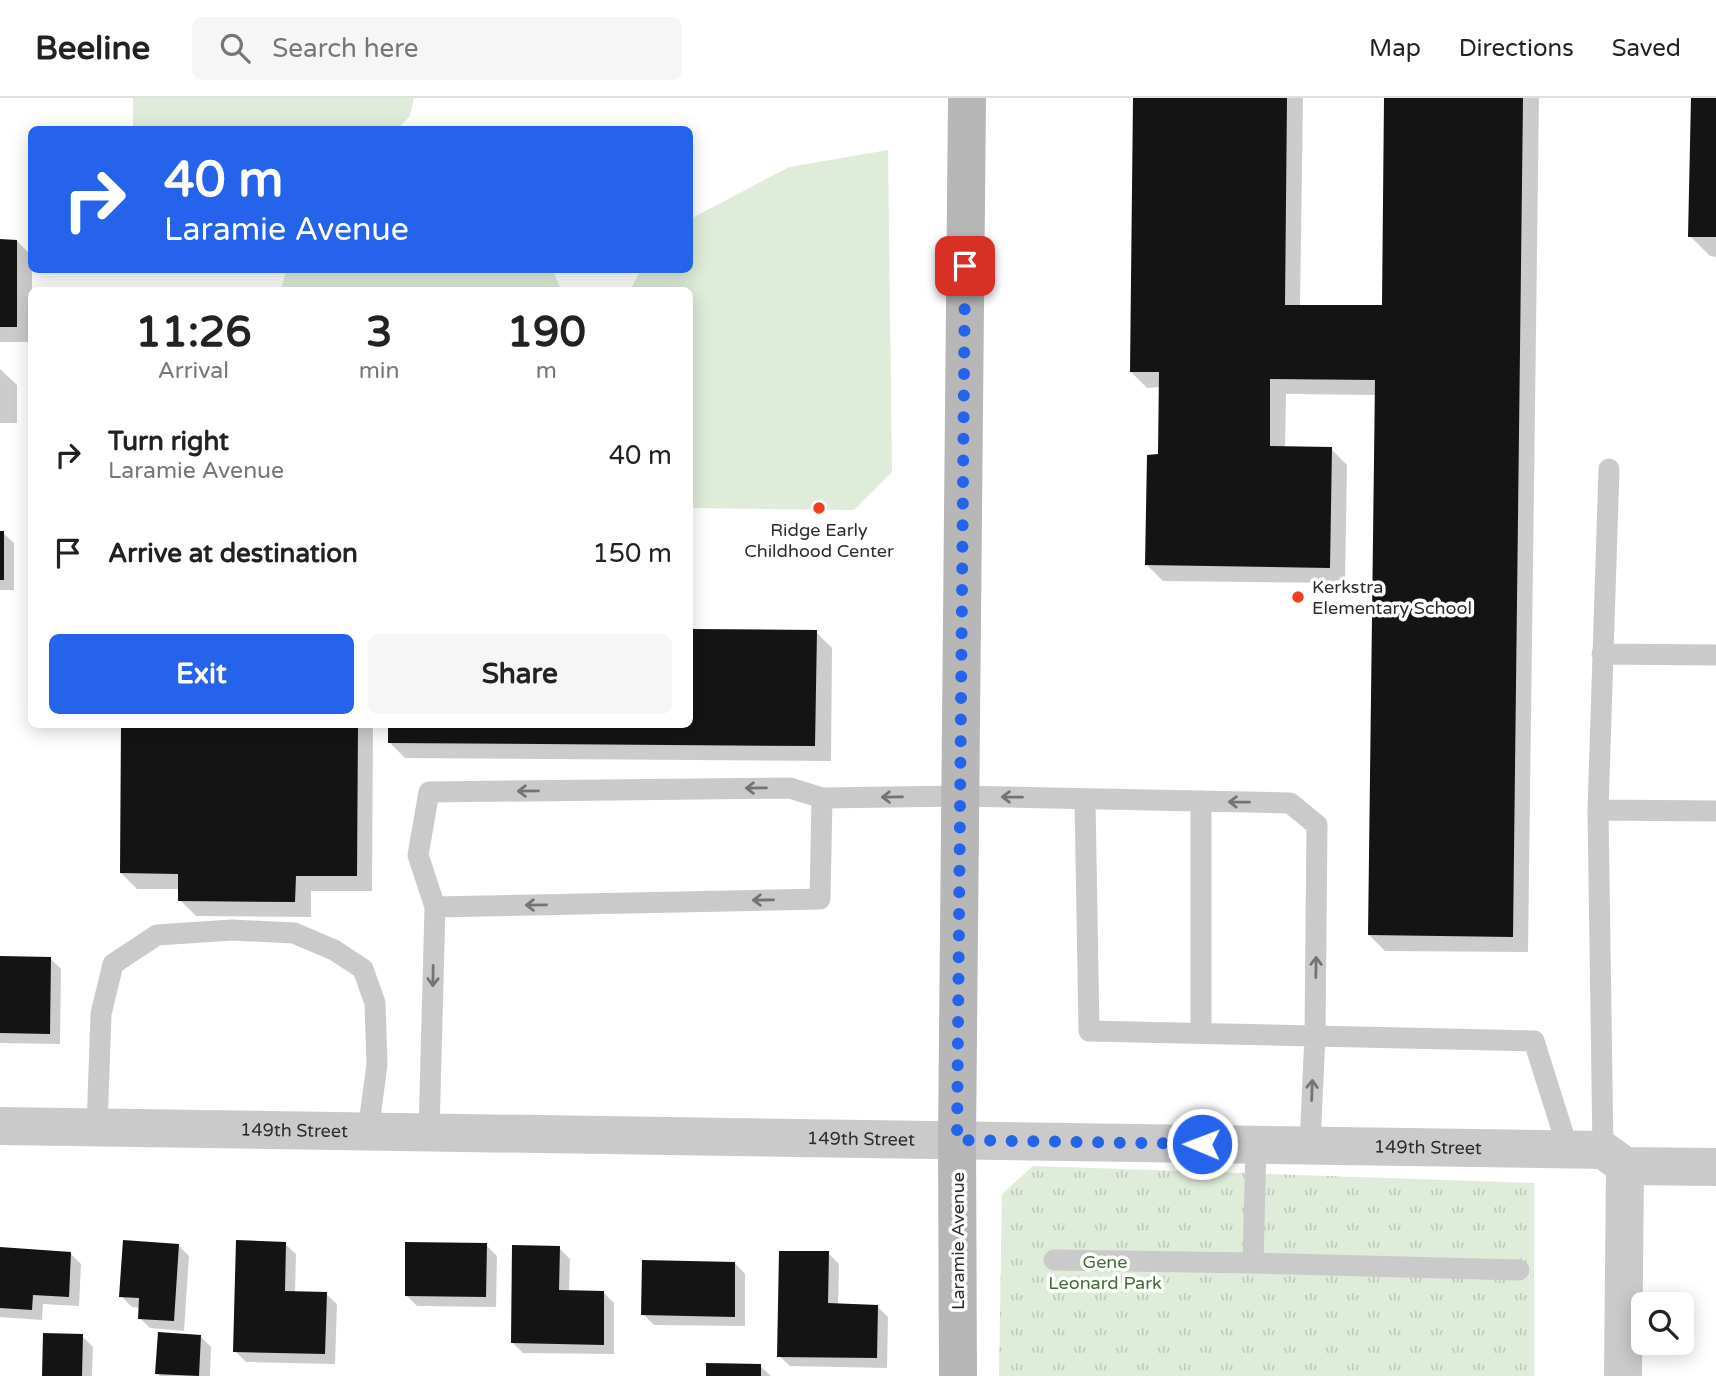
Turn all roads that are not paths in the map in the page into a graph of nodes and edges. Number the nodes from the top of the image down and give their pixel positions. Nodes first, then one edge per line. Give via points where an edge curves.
1 (967, 98) edge
2 (1609, 469) dead end
3 (1602, 654) junction
4 (1716, 655) edge
5 (961, 796) junction
6 (822, 798) junction
7 (1085, 799) junction
8 (1201, 801) junction
9 (1598, 810) junction
10 (1716, 811) edge
11 (435, 907) junction
12 (1200, 1033) junction
13 (1315, 1035) junction
14 (0, 1126) edge
15 (97, 1128) junction
16 (368, 1132) junction
17 (429, 1133) junction
18 (957, 1140) junction
19 (1256, 1145) junction
20 (1310, 1145) junction
21 (1599, 1155) junction
22 (1716, 1167) edge
23 (1054, 1260) dead end
24 (1253, 1264) junction
25 (1519, 1270) dead end
26 (958, 1376) edge
27 (1623, 1376) edge

1 - 5 street, Laramie Avenue
2 - 3 lane
3 - 4 lane
3 - 9 lane
5 -> 6 lane
7 -> 5 lane
5 - 18 street, Laramie Avenue
6 -> 11 lane via 820,899
6 -> 11 lane via 790,788 429,792 418,855
7 - 8 lane
7 - 12 lane via 1089,1031
8 - 12 lane
13 -> 8 lane via 1317,825 1290,803
9 - 10 lane
9 - 21 lane
11 -> 17 lane
12 - 13 lane
20 -> 13 lane
13 - 21 lane via 1534,1041
14 - 15 street, 149th Street
15 - 16 street, 149th Street
15 - 16 lane via 101,1014 113,964 157,935 232,930 294,933 363,969 374,1003 377,1064
16 - 17 street, 149th Street
17 - 18 street, 149th Street
18 - 19 street, 149th Street
18 - 26 street, Laramie Avenue
19 - 20 street, 149th Street
19 - 24 lane
20 - 21 street, 149th Street
21 - 22 street, 149th Street
21 - 27 street
23 - 24 lane
24 - 25 lane

